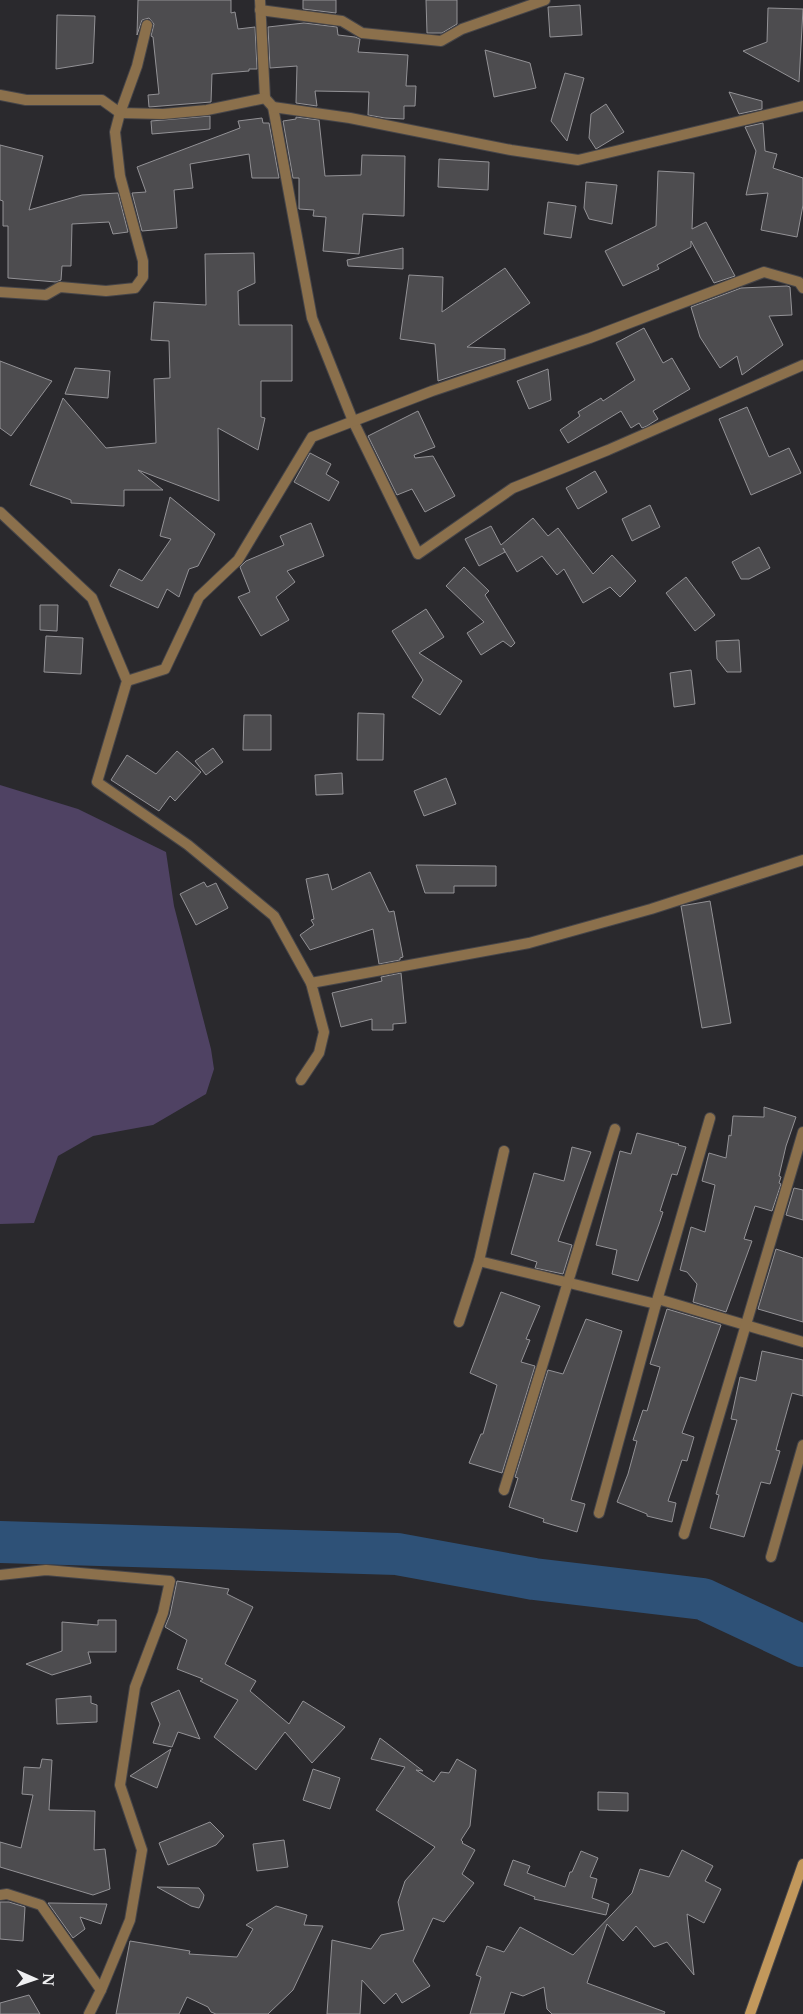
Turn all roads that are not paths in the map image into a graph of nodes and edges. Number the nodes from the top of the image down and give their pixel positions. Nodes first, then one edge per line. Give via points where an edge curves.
1 (545, 0) edge
2 (260, 5) edge
3 (147, 25) dead end
4 (0, 95) edge
5 (265, 98) junction
6 (803, 106) edge
7 (273, 107) junction
8 (120, 113) junction
9 (803, 288) edge
10 (0, 292) edge
11 (803, 365) edge
12 (353, 421) junction
13 (0, 512) edge
14 (127, 681) junction
15 (803, 860) edge
16 (311, 983) junction
17 (301, 1080) dead end
18 (710, 1118) dead end
19 (615, 1129) dead end
20 (803, 1132) edge
21 (504, 1152) dead end
22 (479, 1261) junction
23 (568, 1284) junction
24 (657, 1302) junction
25 (459, 1322) dead end
26 (745, 1324) junction
27 (803, 1342) edge
28 (803, 1444) edge
29 (504, 1490) dead end
30 (599, 1513) dead end
31 (684, 1534) dead end
32 (771, 1557) dead end
33 (0, 1575) edge
34 (803, 1864) edge
35 (0, 1895) edge
36 (101, 1990) junction
37 (89, 2014) edge
38 (750, 2014) edge

1 - 2 street via 462,29 441,41 362,33 342,21
2 - 5 street
3 - 8 street
4 - 8 street via 26,100 102,100
5 - 7 street
5 - 8 street via 207,110
6 - 7 street via 578,160
7 - 12 street via 312,318
8 - 10 street via 115,132 120,176 143,261 143,277 135,288 106,291 60,287 46,295
9 - 12 street via 799,282 764,272 590,338
11 - 12 street via 513,488 418,554
12 - 14 street via 312,437 238,560 199,597 165,668
13 - 14 street via 92,598
14 - 16 street via 97,782 188,845 274,916
15 - 16 street via 651,909 530,943
16 - 17 street via 324,1032 319,1053
18 - 24 street
19 - 23 street
20 - 26 street
21 - 22 street
22 - 23 street
22 - 25 street
23 - 24 street
23 - 29 street
24 - 26 street
24 - 30 street
26 - 27 street
26 - 31 street
28 - 32 street
33 - 36 street via 46,1570 170,1581 163,1613 134,1687 120,1785 142,1850 130,1920
34 - 38 street
35 - 36 street via 7,1894 41,1905
36 - 37 street

